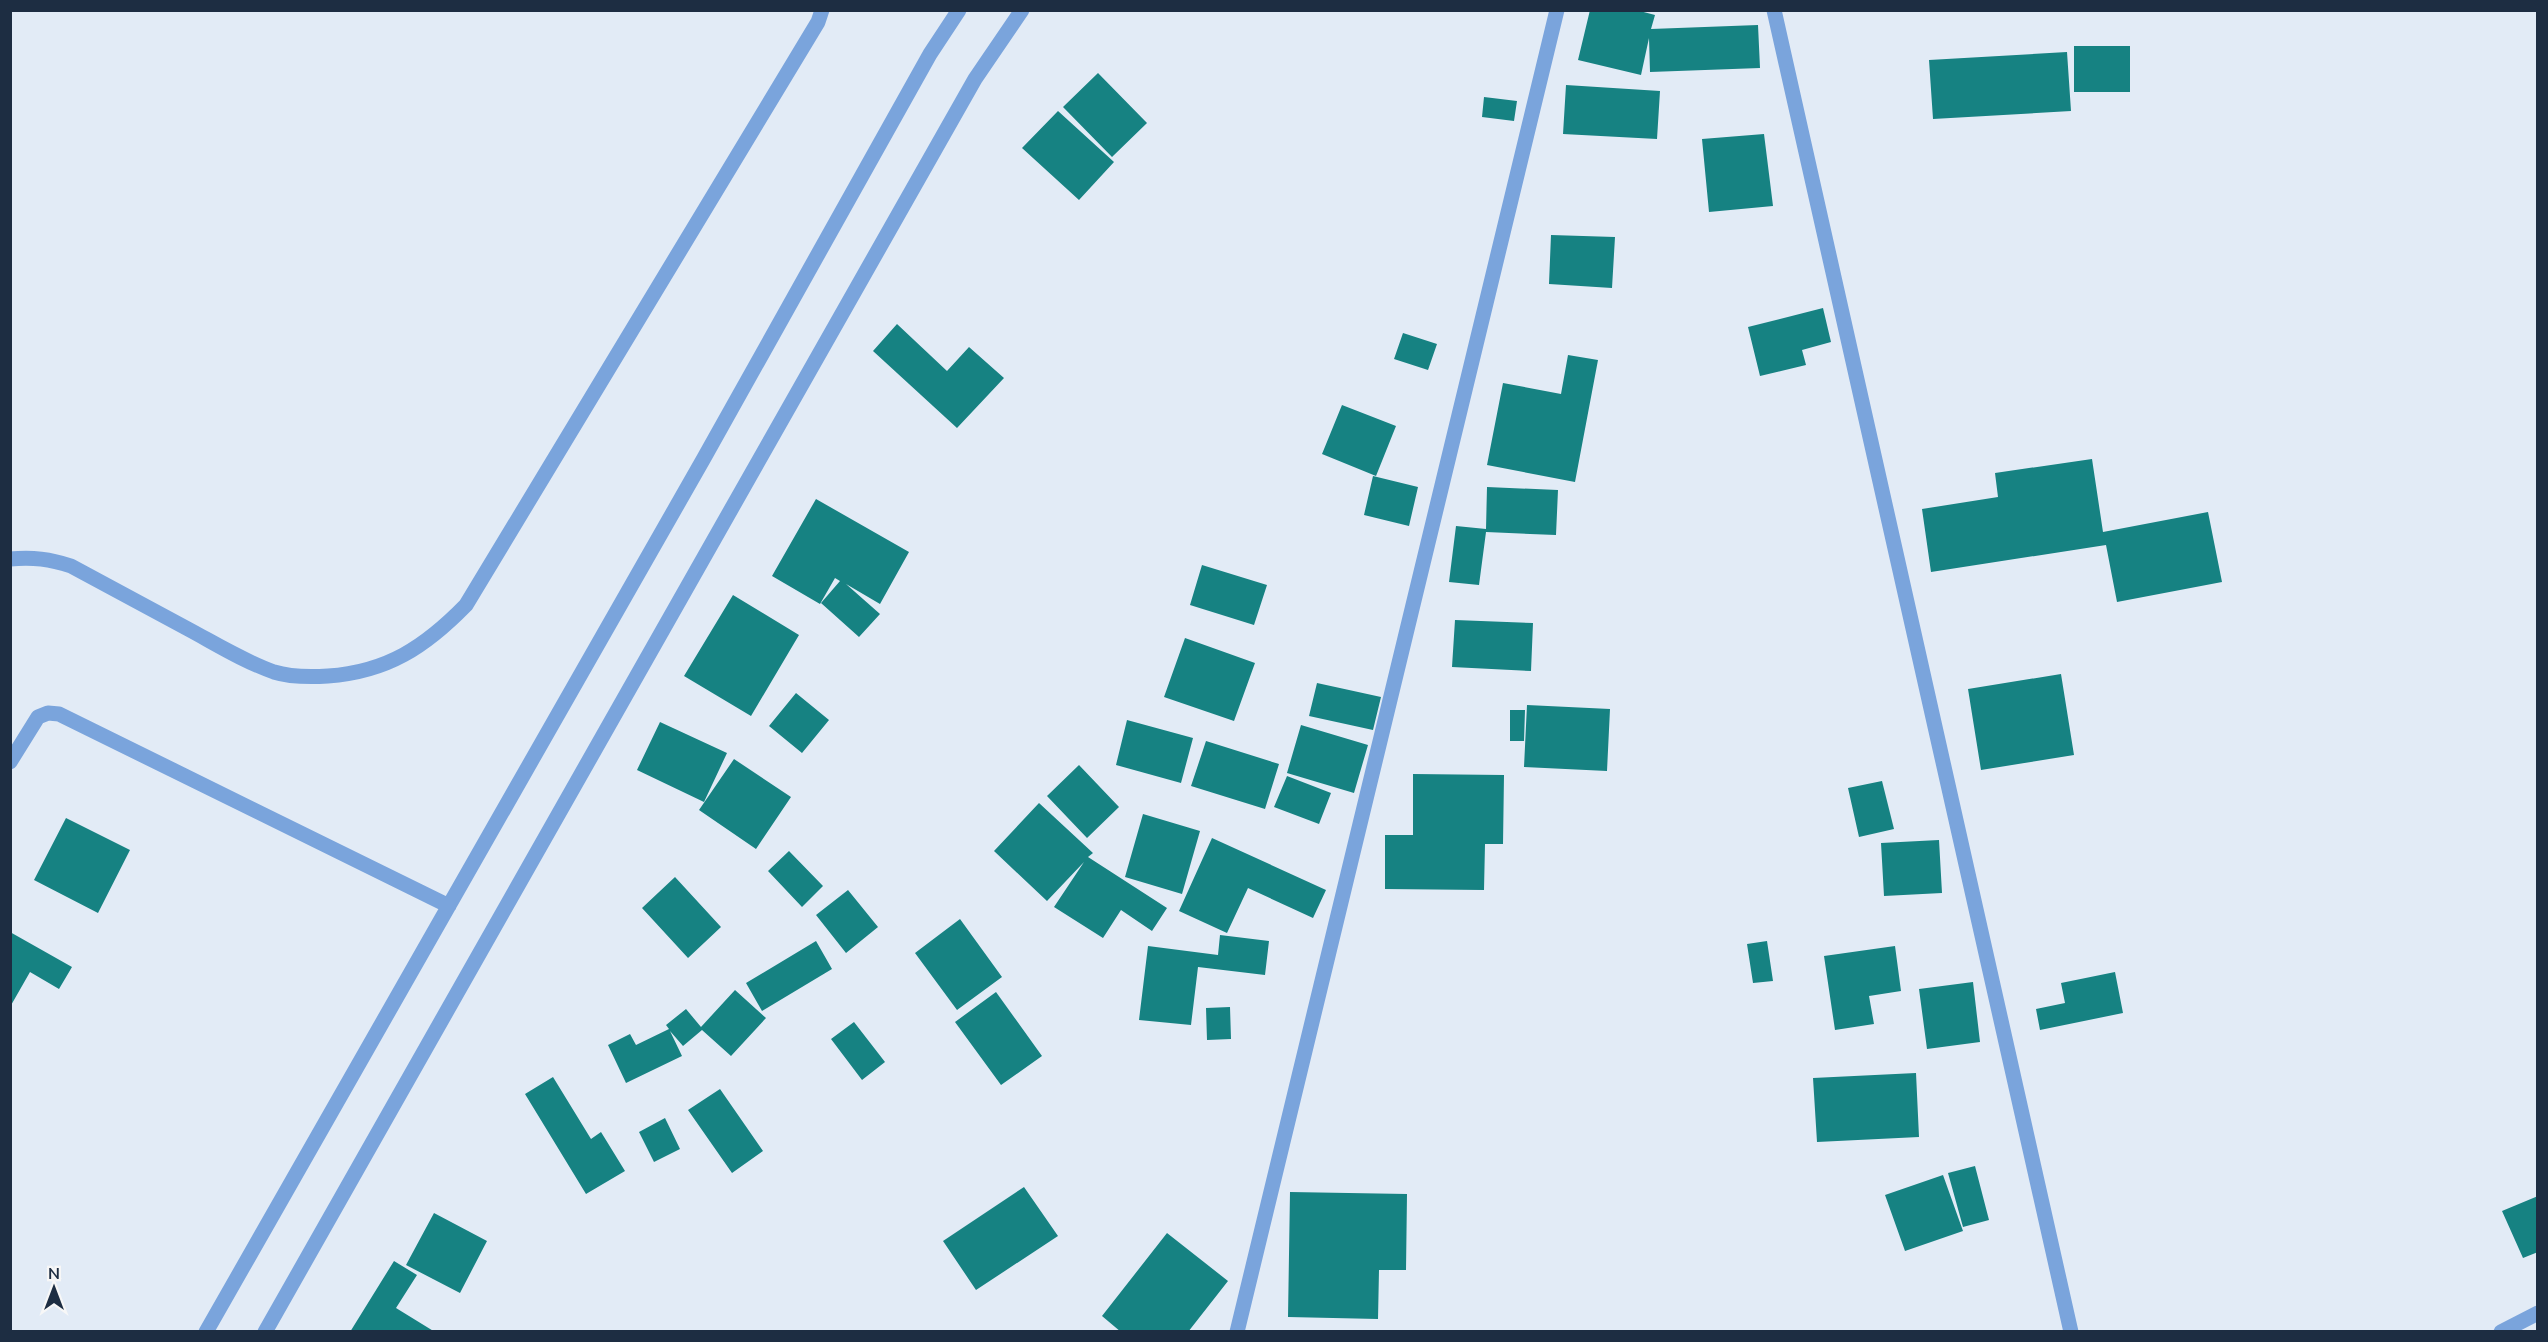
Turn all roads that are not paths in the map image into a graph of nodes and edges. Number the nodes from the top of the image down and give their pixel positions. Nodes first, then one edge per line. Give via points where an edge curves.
1 (822, 10) edge
2 (959, 10) edge
3 (1022, 10) edge
4 (1557, 10) edge
5 (1774, 10) edge
6 (10, 560) edge
7 (10, 762) edge
8 (449, 906) junction
9 (2538, 1313) edge
10 (206, 1332) edge
11 (265, 1332) edge
12 (1237, 1332) edge
13 (2071, 1332) edge
14 (2501, 1332) edge

1 - 6 street via 466,605 413,651 382,666 347,675 311,677 276,672 238,657 71,566 41,558
2 - 8 street via 930,54
3 - 11 street via 975,79
4 - 12 street
5 - 13 street
7 - 8 street via 38,717 59,714
8 - 10 street
9 - 14 street

